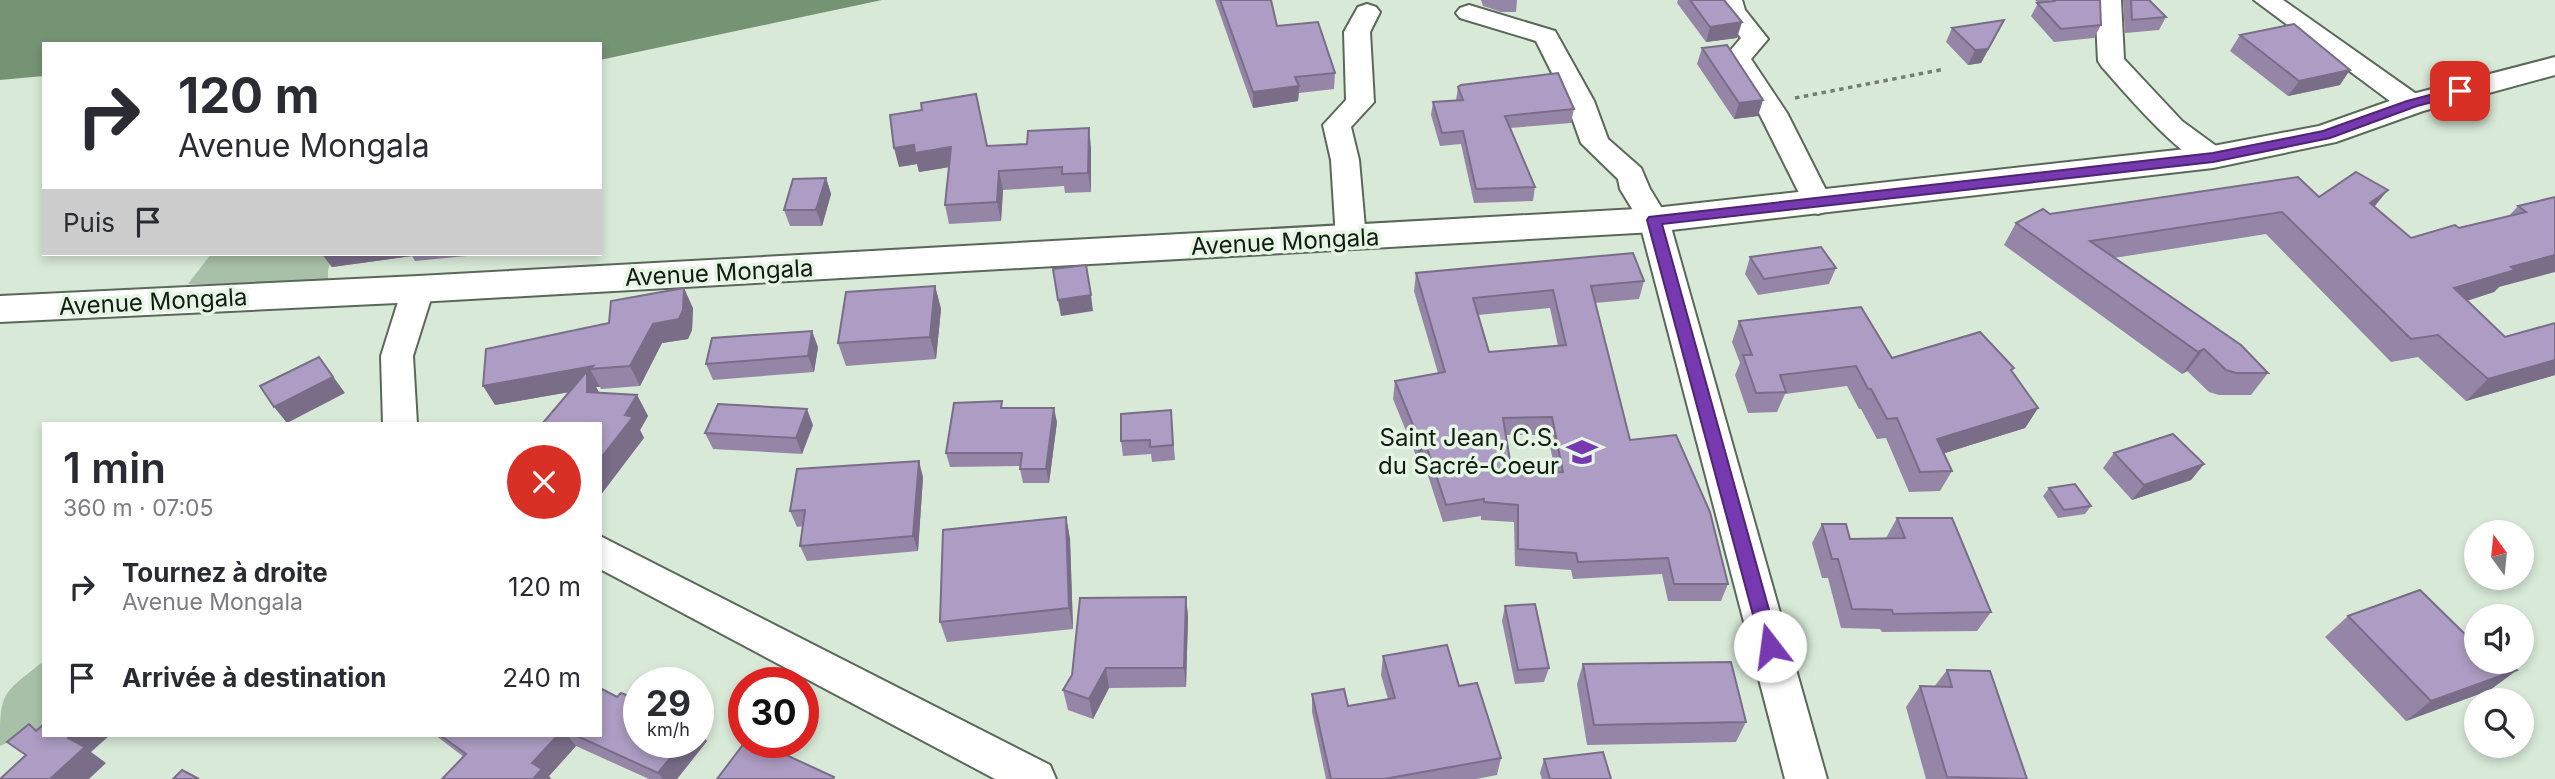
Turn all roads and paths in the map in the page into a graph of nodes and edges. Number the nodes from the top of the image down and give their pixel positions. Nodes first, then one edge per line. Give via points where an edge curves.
1 (1729, 0) edge
2 (2108, 0) edge
3 (2267, 0) edge
4 (1367, 12) dead end
5 (1469, 13) dead end
6 (2555, 66) edge
7 (1945, 69) dead end
8 (1767, 103) junction
9 (2412, 104) junction
10 (2213, 157) junction
11 (1818, 204) junction
12 (1654, 220) junction
13 (1351, 239) junction
14 (418, 289) junction
15 (0, 309) edge
16 (400, 422) edge
17 (602, 552) edge
18 (1035, 779) edge
19 (1806, 779) edge

1 - 8 street via 1755,39 1737,58
2 - 10 street via 2113,16 2111,61 2172,127
3 - 9 street
4 - 13 street via 1357,32 1360,102 1337,125 1345,160
5 - 12 street via 1546,36 1580,101 1595,143 1631,175
6 - 9 street, Avenue Mongala
7 - 8 path
8 - 11 street
9 - 10 street, Avenue Mongala via 2325,135
10 - 11 street, Avenue Mongala
11 - 12 street, Avenue Mongala
12 - 13 street, Avenue Mongala
12 - 19 street
13 - 14 street, Avenue Mongala
14 - 15 street, Avenue Mongala
14 - 16 street via 397,356
17 - 18 street

